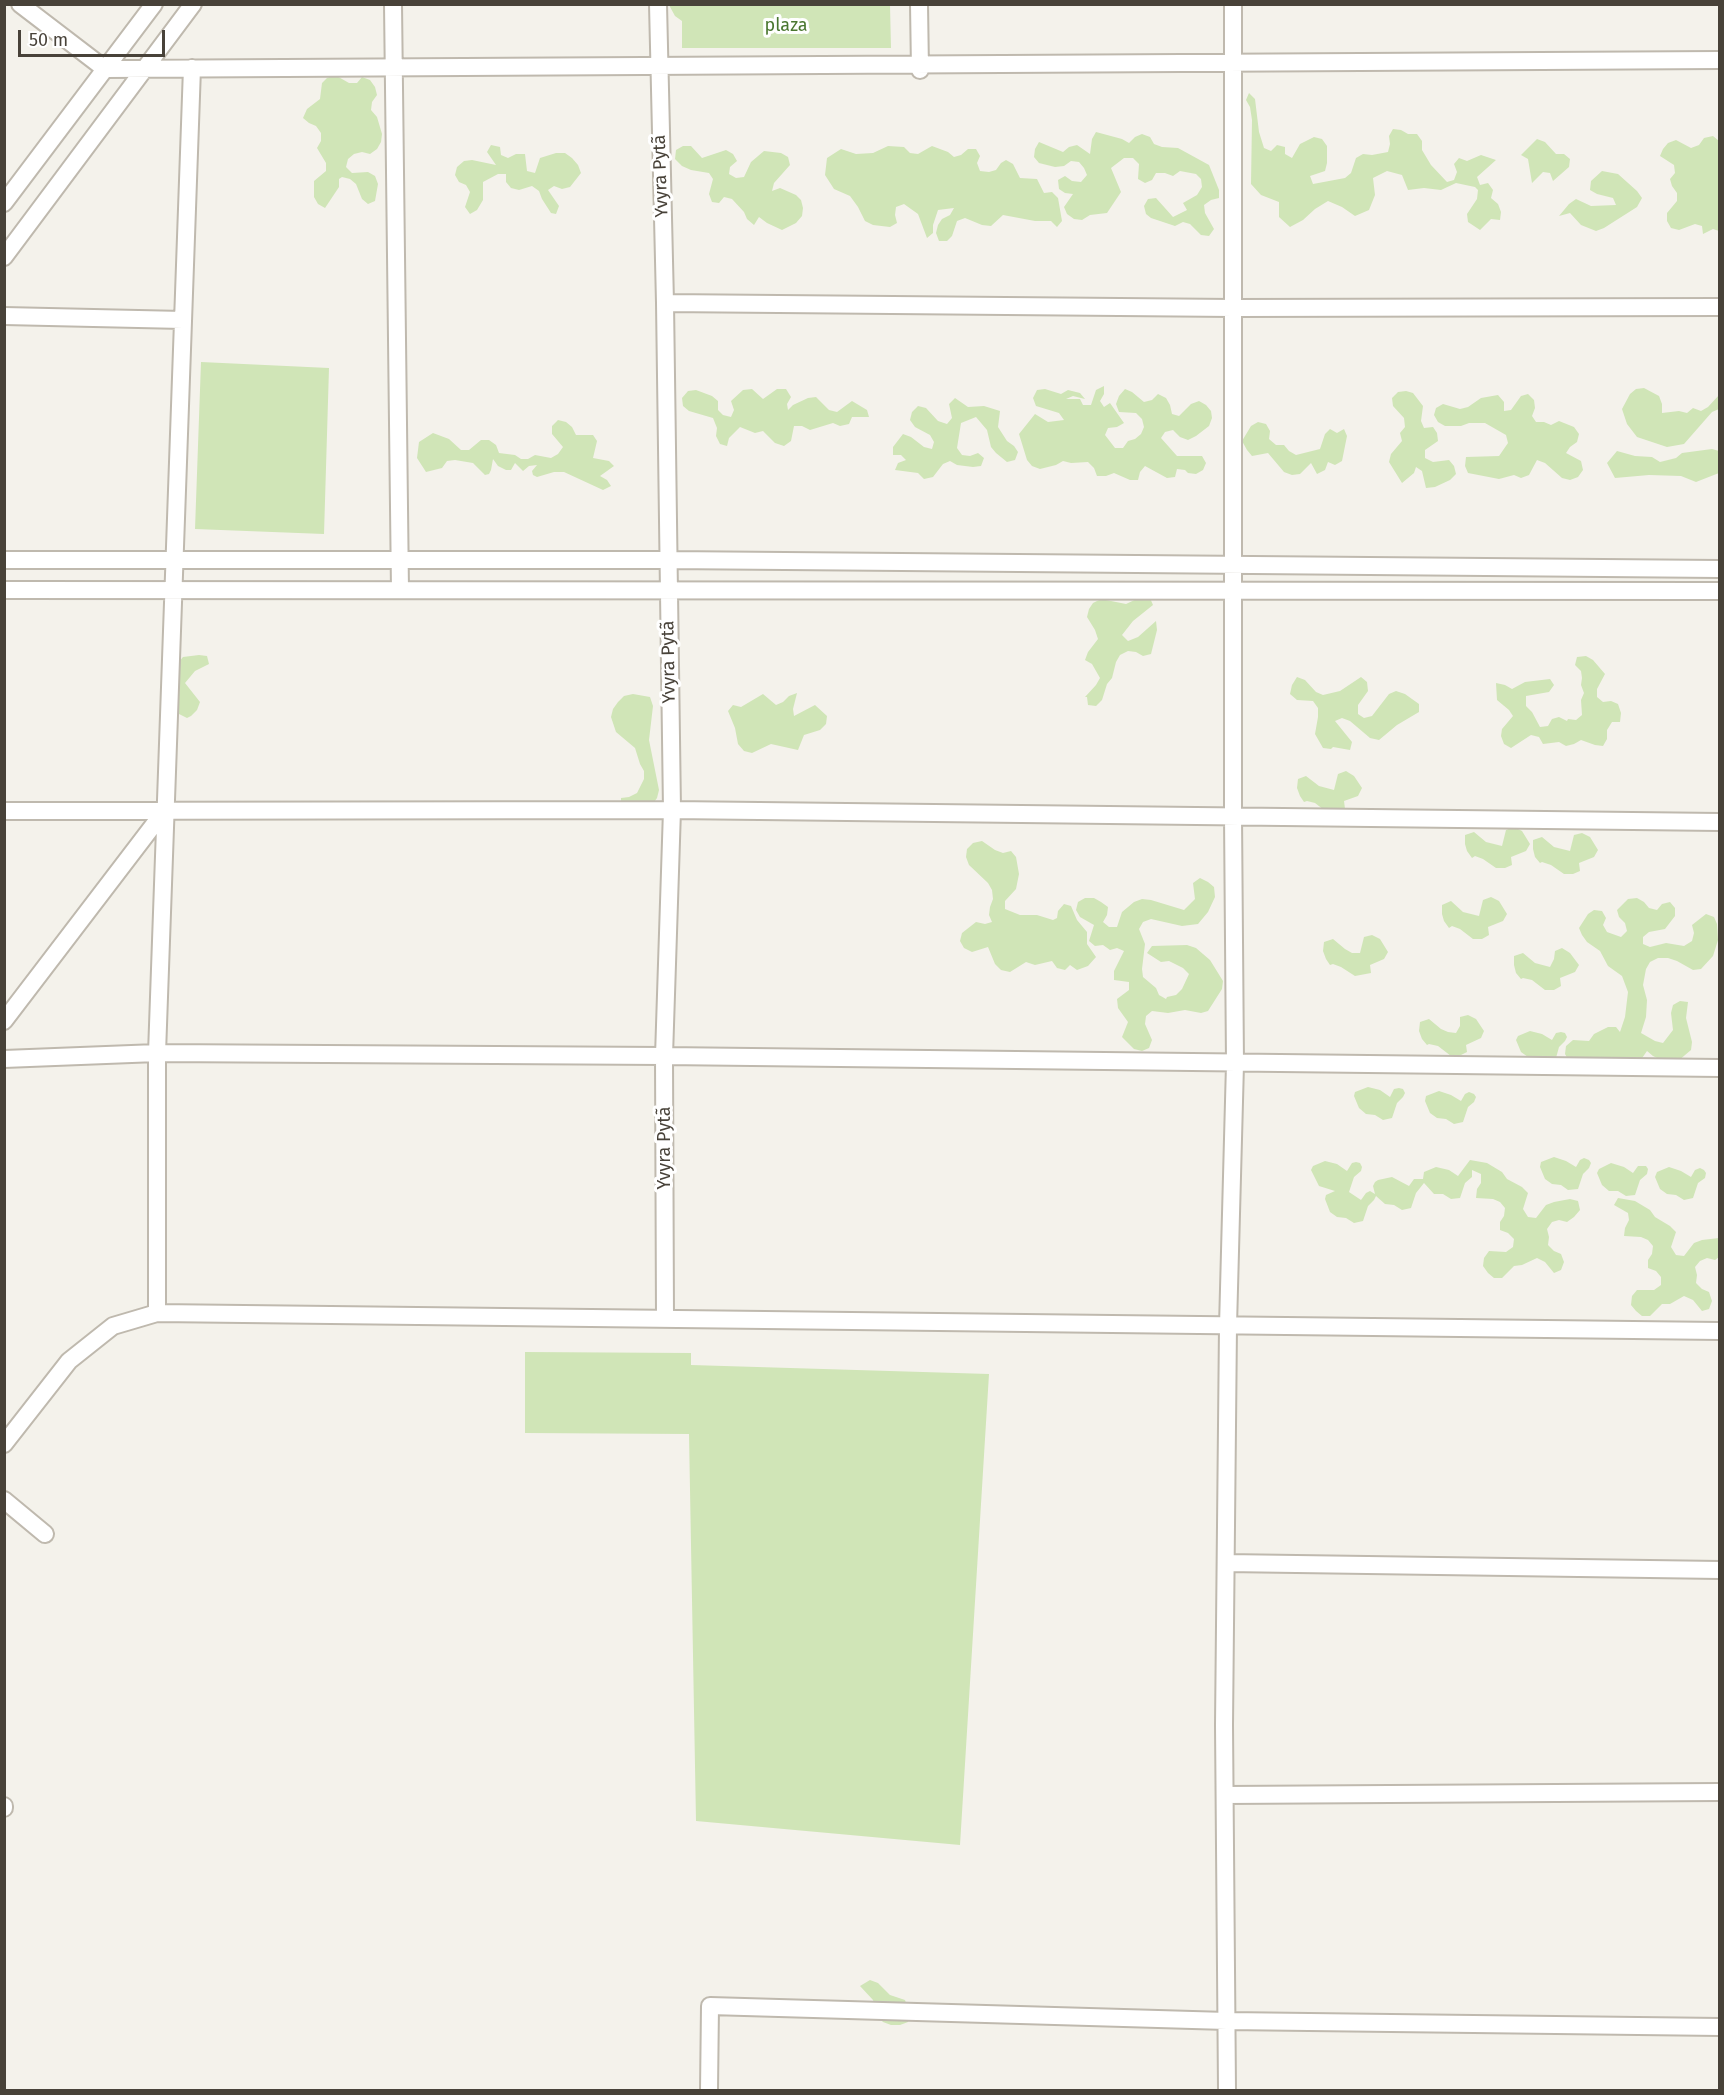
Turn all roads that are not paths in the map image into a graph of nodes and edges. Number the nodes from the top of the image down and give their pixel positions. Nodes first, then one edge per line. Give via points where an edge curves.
1 (20, 4) edge
2 (154, 4) edge
3 (193, 4) edge
4 (393, 4) edge
5 (658, 4) edge
6 (919, 4) edge
7 (1233, 4) edge
8 (1719, 60) edge
9 (1234, 62) junction
10 (658, 66) junction
11 (393, 67) junction
12 (920, 67) junction
13 (192, 68) junction
14 (105, 69) junction
15 (145, 69) junction
16 (4, 203) edge
17 (4, 257) edge
18 (665, 303) junction
19 (1719, 307) edge
20 (1233, 308) junction
21 (4, 316) edge
22 (183, 320) junction
23 (4, 560) edge
24 (174, 560) junction
25 (400, 560) junction
26 (668, 560) junction
27 (1234, 564) junction
28 (1719, 569) edge
29 (4, 590) edge
30 (173, 590) junction
31 (400, 590) junction
32 (668, 590) junction
33 (1234, 591) junction
34 (1719, 591) edge
35 (165, 810) junction
36 (672, 810) junction
37 (4, 811) edge
38 (1233, 816) junction
39 (1719, 822) edge
40 (4, 1021) edge
41 (157, 1053) junction
42 (664, 1056) junction
43 (4, 1059) edge
44 (1235, 1064) junction
45 (1719, 1068) edge
46 (158, 1313) junction
47 (665, 1319) junction
48 (1228, 1326) junction
49 (1719, 1331) edge
50 (4, 1444) edge
51 (4, 1500) edge
52 (45, 1534) dead end
53 (1226, 1563) junction
54 (1719, 1570) edge
55 (1719, 1792) edge
56 (1225, 1795) junction
57 (1227, 2021) junction
58 (1719, 2027) edge
59 (709, 2091) edge
60 (1227, 2091) edge

1 - 14 street
2 - 14 street
3 - 15 street
4 - 11 street
5 - 10 street, Yvyra Pytã
6 - 12 street
7 - 9 street
8 - 9 street
9 - 12 street
9 - 20 street
10 - 11 street
10 - 12 street
10 - 18 street, Yvyra Pytã
11 - 13 street
11 - 25 street
13 - 15 street
13 - 22 street
14 - 15 street
14 - 16 street
15 - 17 street
18 - 20 street
18 - 26 street, Yvyra Pytã
19 - 20 street
20 - 27 street
21 - 22 street
22 - 24 street
23 - 24 street
24 - 25 street
24 - 30 street
25 - 26 street
25 - 31 street
26 - 27 street
26 - 32 street, Yvyra Pytã
27 - 28 street
27 - 33 street
29 - 30 street
30 - 31 street
30 - 35 street
31 - 32 street
32 - 33 street
32 - 36 street, Yvyra Pytã
33 - 34 street
33 - 38 street
35 - 36 street
35 - 37 street
35 - 40 street
35 - 41 street
36 - 38 street
36 - 42 street, Yvyra Pytã
38 - 39 street
38 - 44 street
41 - 42 street
41 - 43 street
41 - 46 street
42 - 44 street
42 - 47 street, Yvyra Pytã
44 - 45 street
44 - 48 street
46 - 47 street
46 - 50 street via 113,1326 69,1360
47 - 48 street
48 - 49 street
48 - 53 street
51 - 52 street
53 - 54 street
53 - 56 street
55 - 56 street
56 - 57 street
57 - 58 street
57 - 59 street via 710,2006
57 - 60 street

